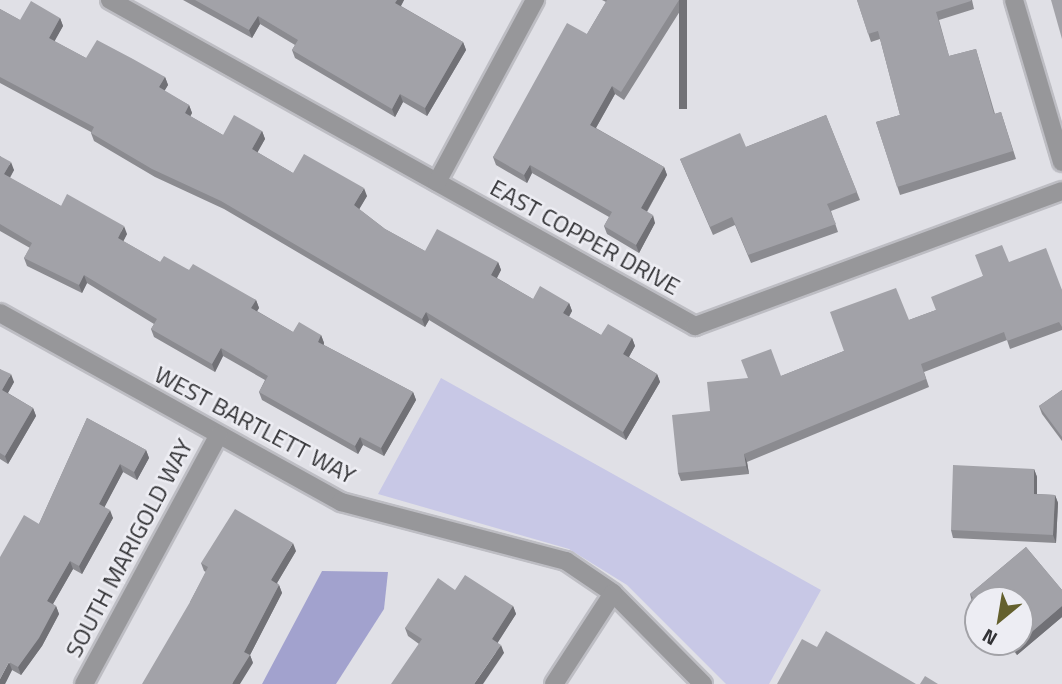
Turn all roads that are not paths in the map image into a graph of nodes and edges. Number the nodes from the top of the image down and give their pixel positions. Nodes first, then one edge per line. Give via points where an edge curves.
1 (110, 0) edge
2 (535, 0) edge
3 (1014, 0) edge
4 (1062, 162) edge
5 (437, 182) junction
6 (1062, 191) edge
7 (0, 313) edge
8 (218, 436) junction
9 (613, 593) junction
10 (84, 684) edge
11 (554, 684) edge
12 (704, 684) edge

1 - 5 street, EAST COPPER DRIVE
2 - 5 street
3 - 4 street
5 - 6 street, EAST COPPER DRIVE via 695,326
7 - 8 street, WEST BARTLETT WAY
8 - 9 street, WEST BARTLETT WAY via 341,502 566,561
8 - 10 street, SOUTH MARIGOLD WAY
9 - 11 street
9 - 12 street, WEST BARTLETT WAY

